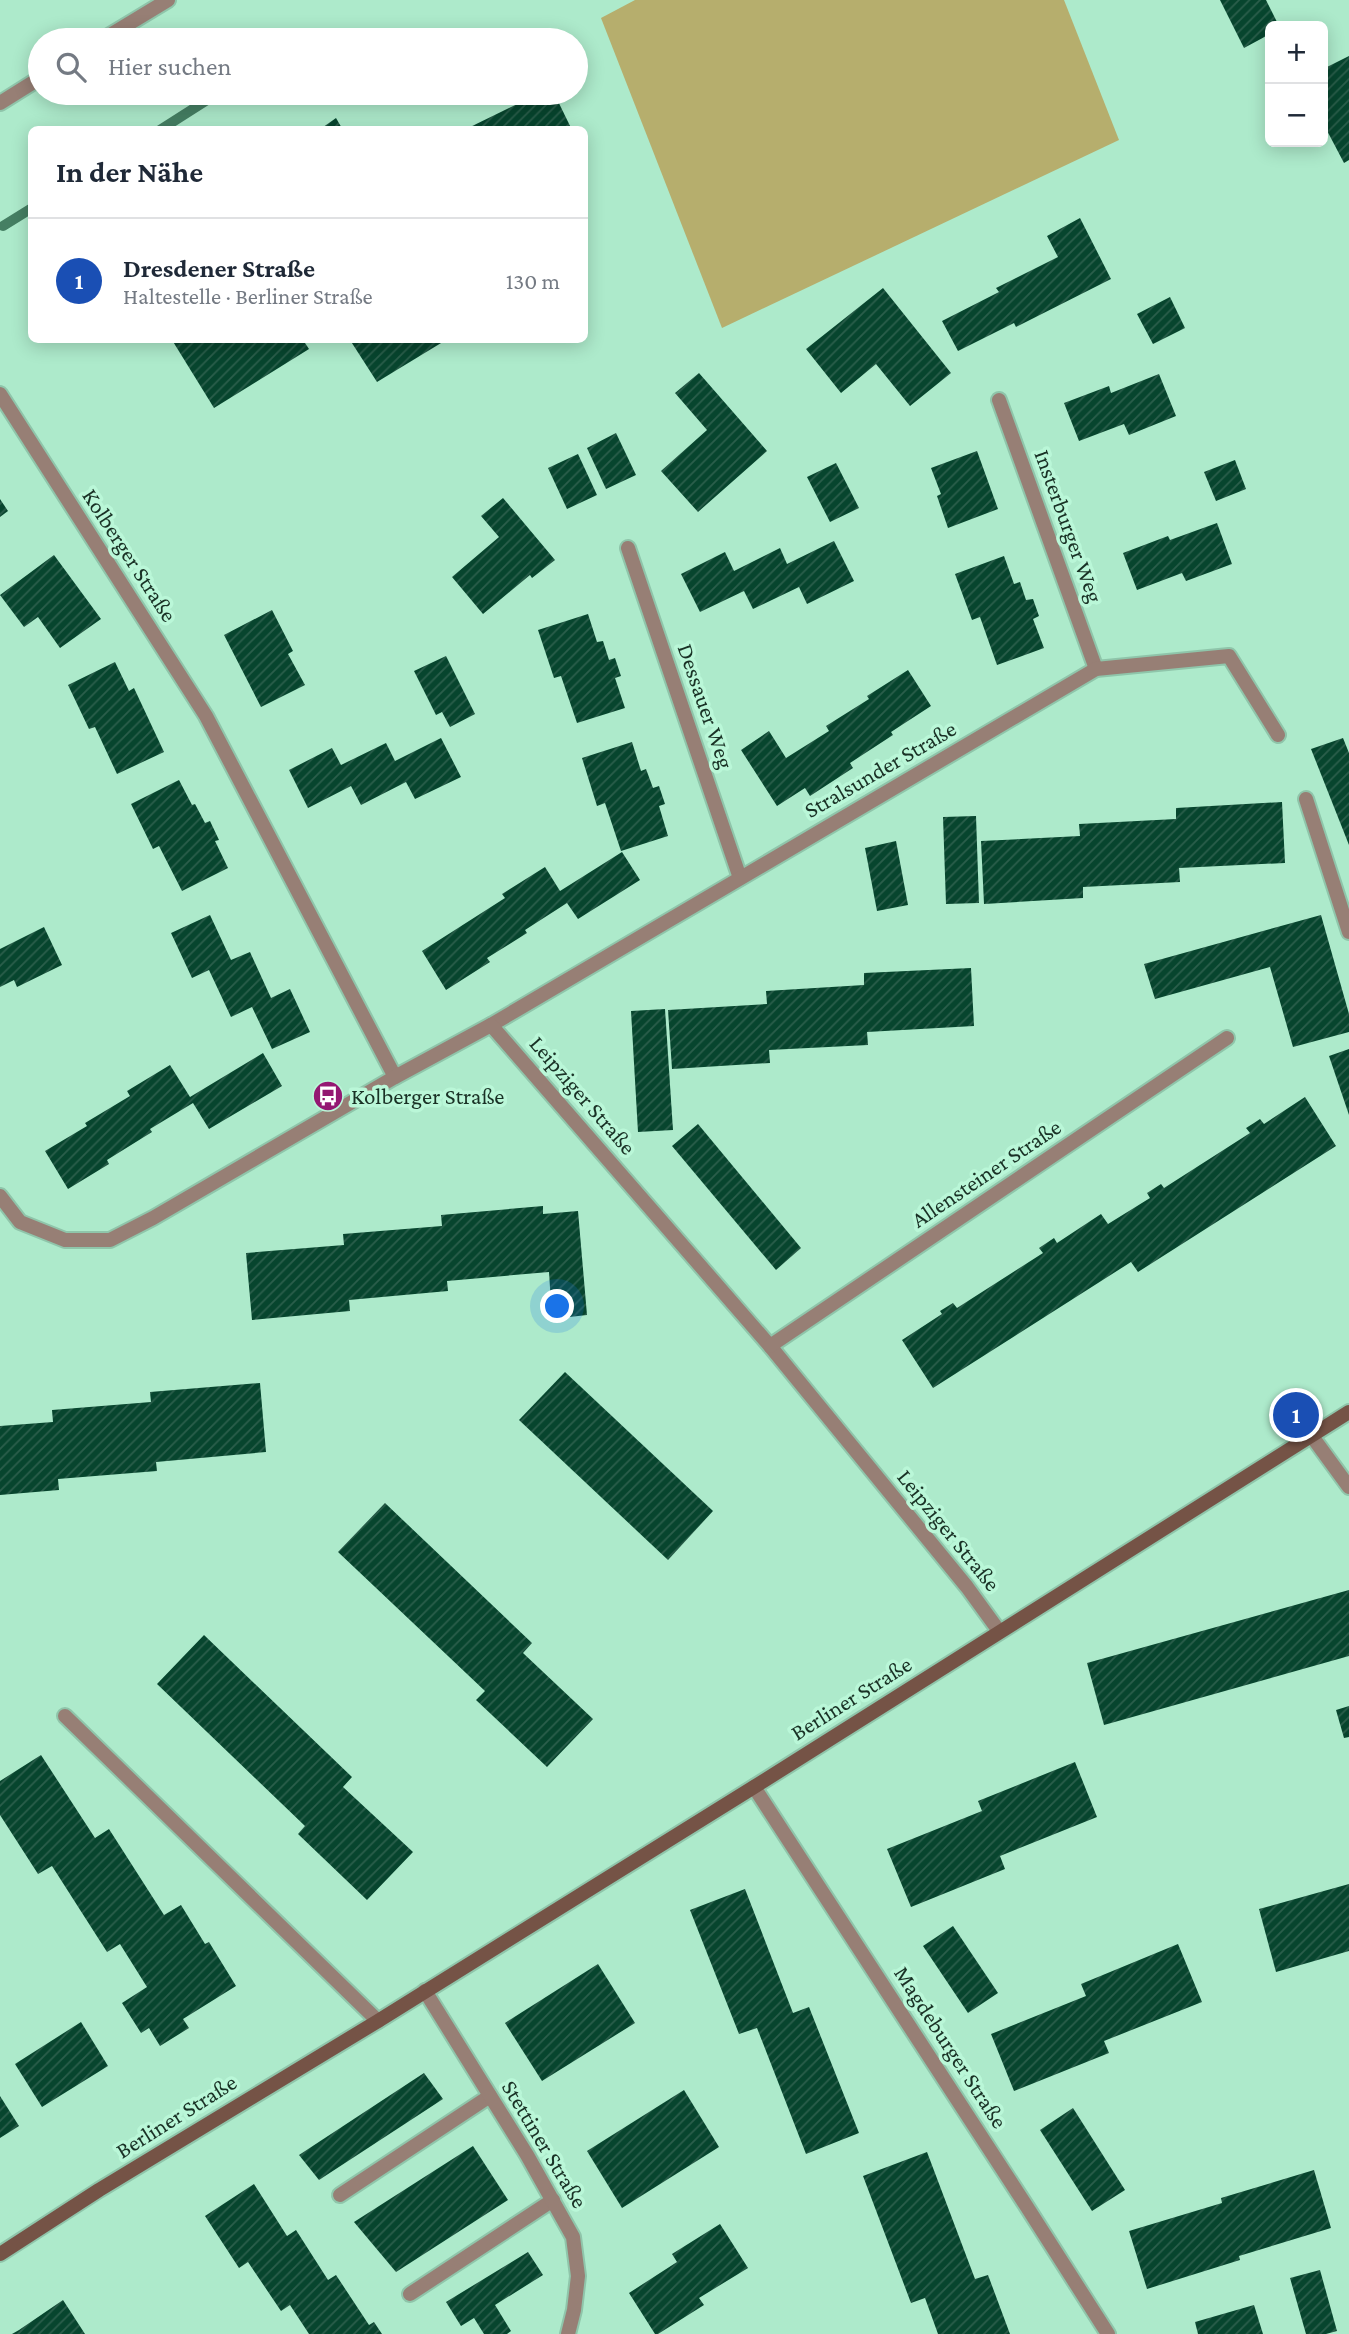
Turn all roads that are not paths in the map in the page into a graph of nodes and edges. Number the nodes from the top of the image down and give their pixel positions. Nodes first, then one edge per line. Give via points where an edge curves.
1 (168, 0) edge
2 (122, 28) edge
3 (28, 86) edge
4 (0, 103) edge
5 (0, 394) edge
6 (999, 400) dead end
7 (628, 548) dead end
8 (1096, 669) junction
9 (1278, 735) dead end
10 (1306, 799) dead end
11 (740, 878) junction
12 (1349, 932) edge
13 (491, 1025) junction
14 (1227, 1038) dead end
15 (395, 1077) junction
16 (0, 1196) edge
17 (770, 1346) junction
18 (1349, 1412) edge
19 (1311, 1435) junction
20 (1349, 1487) edge
21 (999, 1631) junction
22 (65, 1716) dead end
23 (754, 1787) junction
24 (425, 1991) junction
25 (378, 2021) junction
26 (490, 2096) junction
27 (340, 2195) dead end
28 (553, 2200) junction
29 (0, 2254) edge
30 (410, 2294) dead end
31 (568, 2334) edge
32 (1108, 2334) edge

1 - 2 street
3 - 4 street
5 - 15 street, Kolberger Straße via 206,716
6 - 8 street, Insterburger Weg
7 - 11 street, Dessauer Weg
8 - 9 street, Stralsunder Straße via 1229,656
8 - 11 street, Stralsunder Straße
10 - 12 street
11 - 13 street, Stralsunder Straße
13 - 15 street
13 - 17 street, Leipziger Straße
14 - 17 street, Allensteiner Straße
15 - 16 street via 110,1240 54,1236 20,1222
17 - 21 street, Leipziger Straße
18 - 19 main road, Berliner Straße
19 - 20 street
19 - 21 main road, Berliner Straße
21 - 23 main road, Berliner Straße
22 - 25 street
23 - 24 main road, Berliner Straße
23 - 32 street, Magdeburger Straße
24 - 25 main road, Berliner Straße
24 - 26 street, Stettiner Straße
25 - 29 main road, Berliner Straße
26 - 27 street
26 - 28 street, Stettiner Straße
28 - 30 street
28 - 31 street, Stettiner Straße via 573,2236 578,2276

